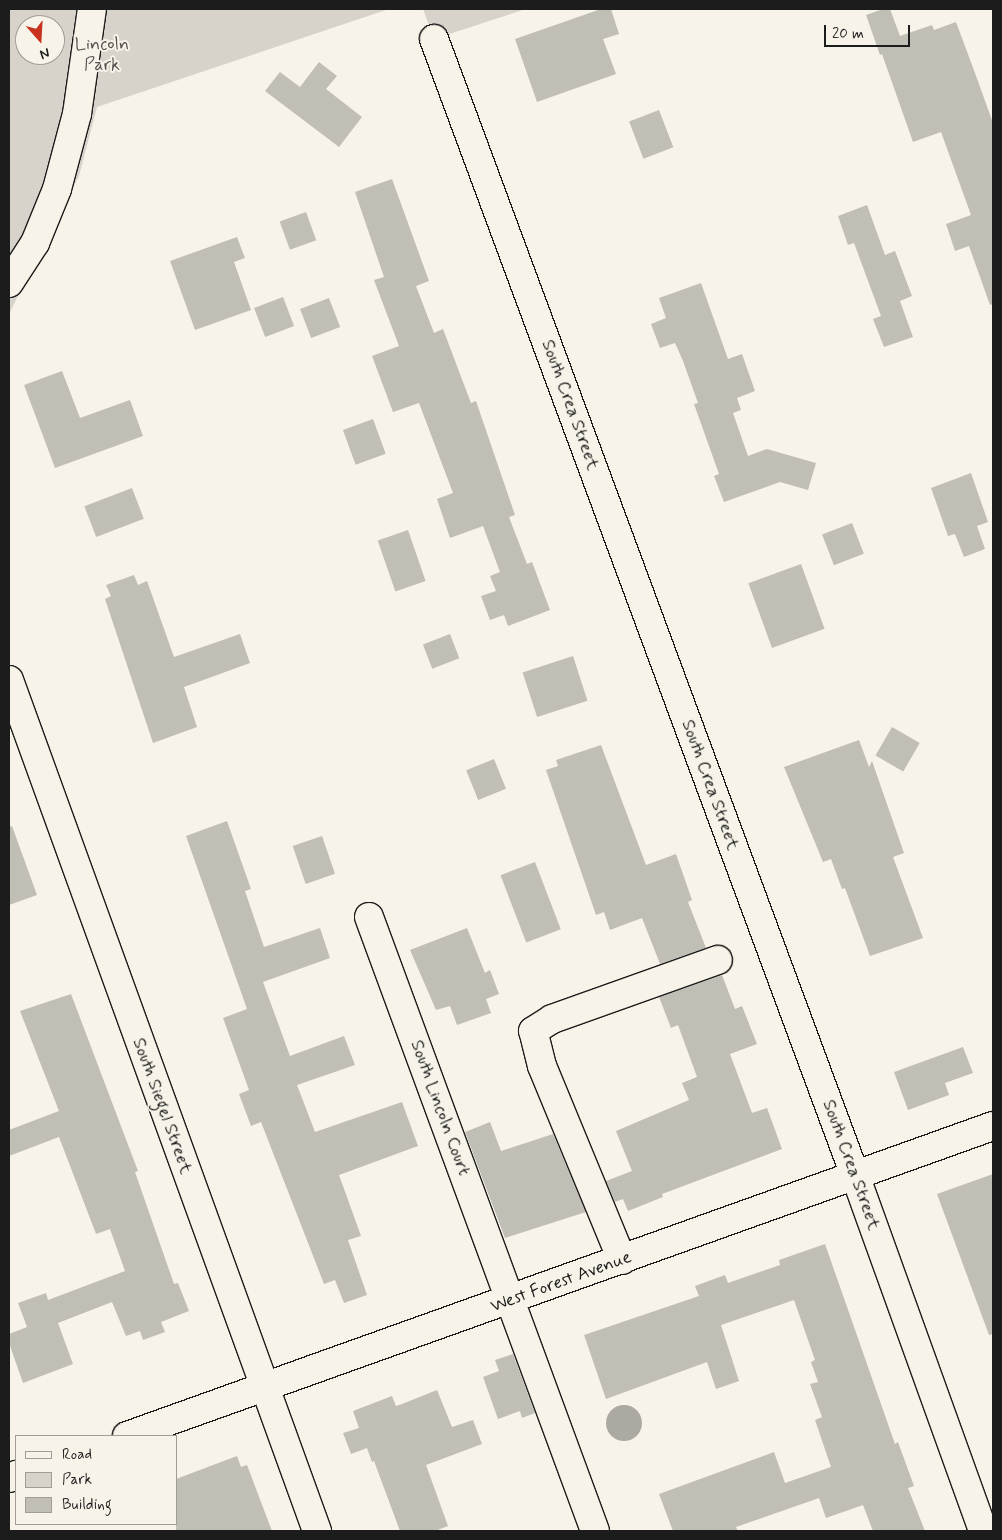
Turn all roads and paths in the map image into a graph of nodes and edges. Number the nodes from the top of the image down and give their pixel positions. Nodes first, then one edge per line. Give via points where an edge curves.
1 (92, 9) edge
2 (434, 39) dead end
3 (9, 283) edge
4 (9, 680) edge
5 (368, 916) dead end
6 (718, 960) dead end
7 (993, 1126) edge
8 (855, 1175) junction
9 (622, 1260) junction
10 (510, 1300) junction
11 (264, 1388) junction
12 (130, 1435) edge
13 (317, 1531) edge
14 (595, 1531) edge
15 (983, 1531) edge

1 - 3 street via 76,114 57,189 35,243
2 - 8 street, South Crea Street
4 - 11 street, South Siegel Street
5 - 10 street, South Lincoln Court
6 - 9 street via 552,1019 533,1031 542,1066
7 - 8 street, West Forest Avenue
8 - 9 street, West Forest Avenue
8 - 15 street, South Crea Street
9 - 10 street, West Forest Avenue
10 - 11 street, West Forest Avenue
10 - 14 street, South Lincoln Court
11 - 12 street, West Forest Avenue
11 - 13 street, South Siegel Street

